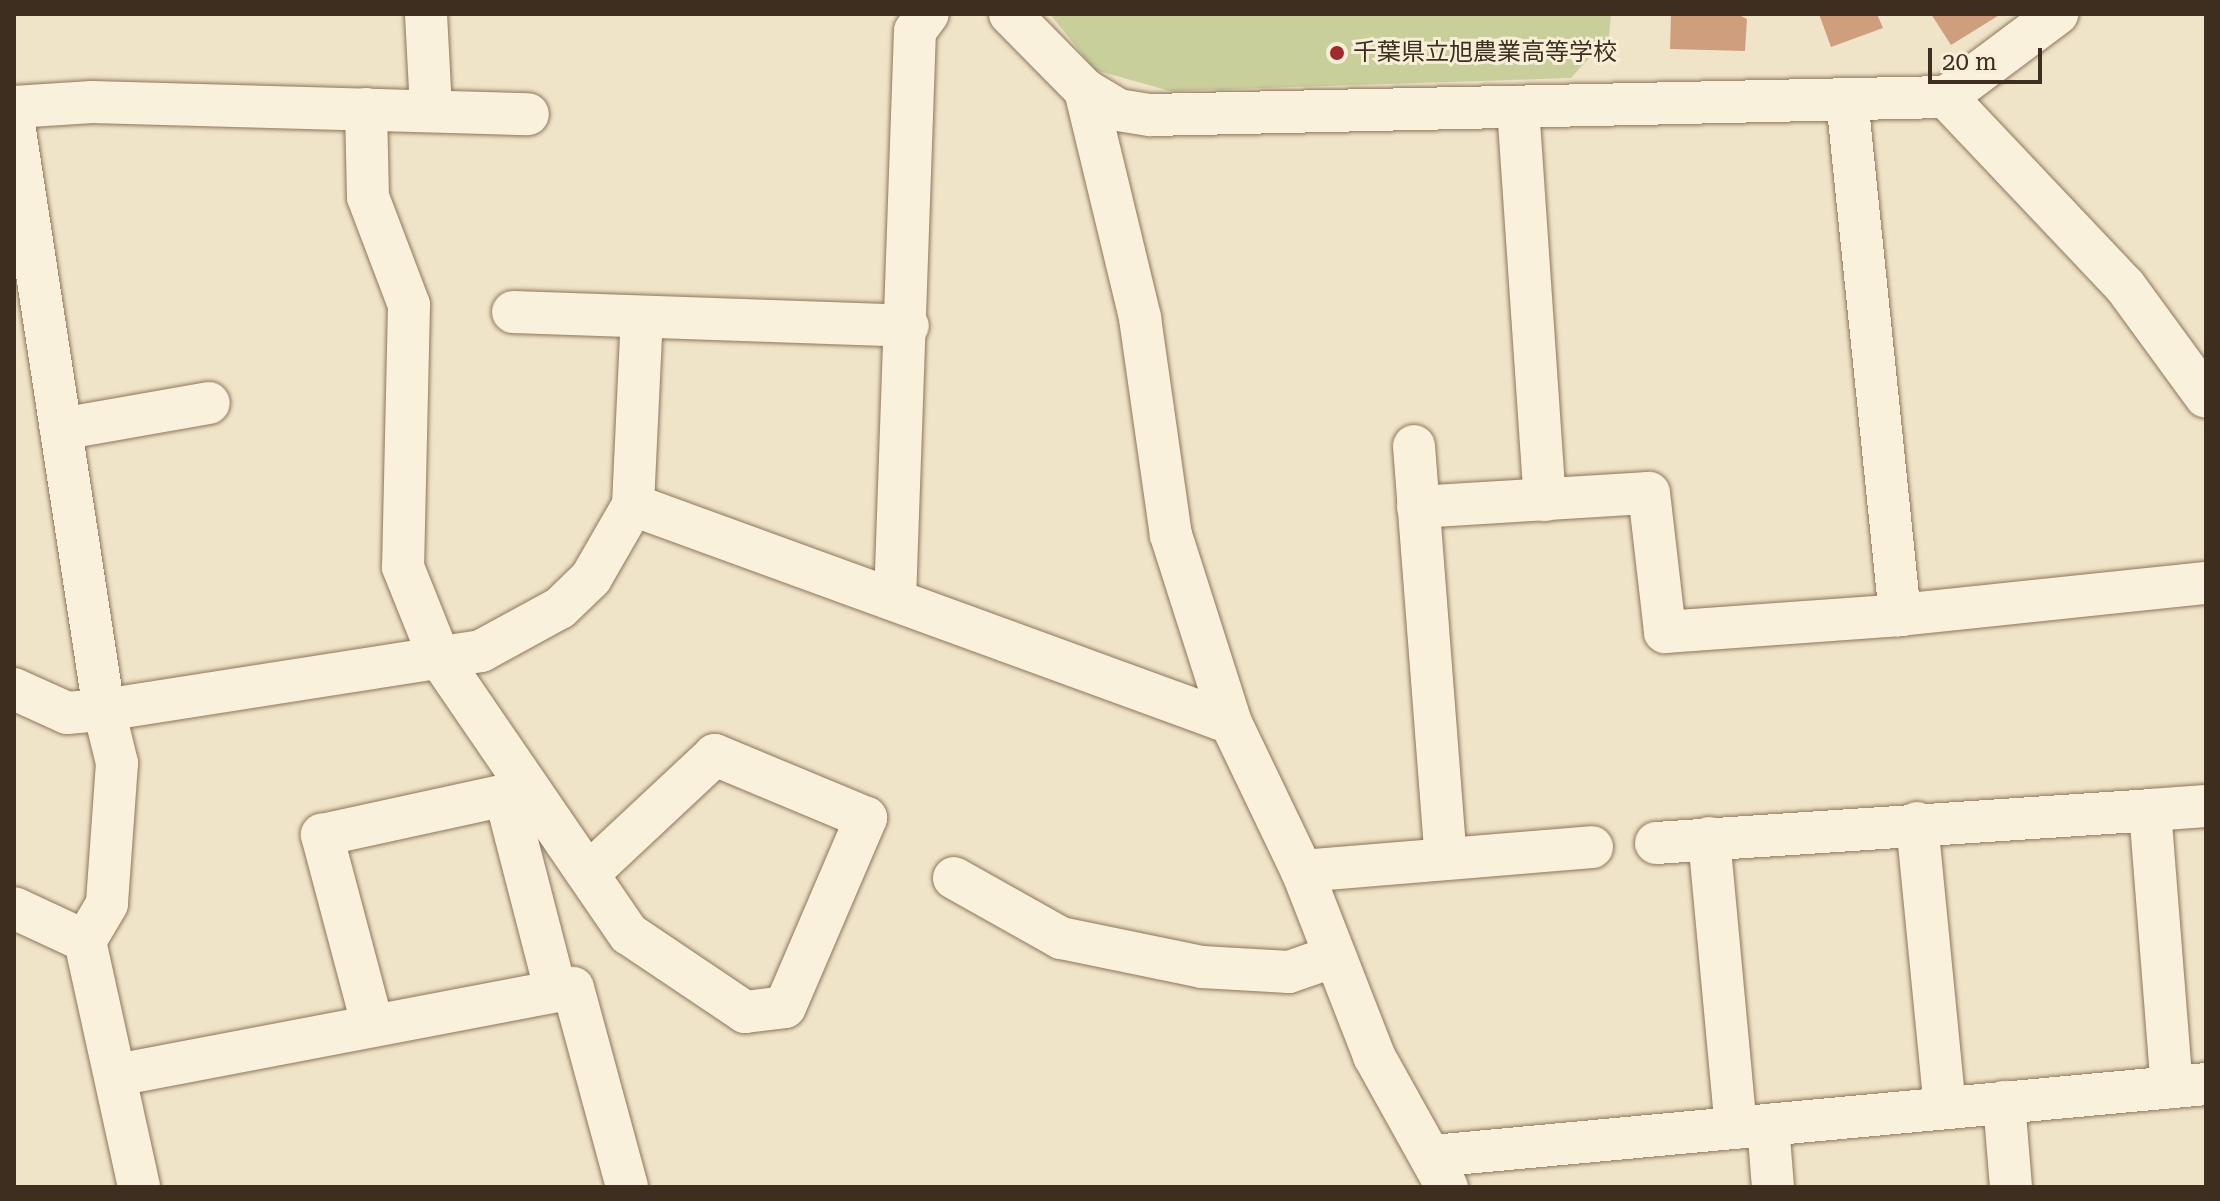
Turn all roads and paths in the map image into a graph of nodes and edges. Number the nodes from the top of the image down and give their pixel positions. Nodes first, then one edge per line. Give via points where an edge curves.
1 (426, 14) edge
2 (928, 14) edge
3 (1010, 14) edge
4 (2057, 14) edge
5 (1085, 90) junction
6 (1946, 97) junction
7 (1847, 99) junction
8 (14, 107) edge
9 (1518, 107) junction
10 (366, 109) junction
11 (431, 111) junction
12 (528, 114) dead end
13 (14, 124) edge
14 (513, 312) dead end
15 (642, 317) junction
16 (29, 319) edge
17 (908, 326) junction
18 (2190, 348) edge
19 (2206, 397) edge
20 (209, 403) dead end
21 (61, 429) junction
22 (1414, 446) dead end
23 (1545, 500) junction
24 (633, 505) junction
25 (1418, 507) junction
26 (2206, 583) edge
27 (895, 600) junction
28 (1900, 615) junction
29 (439, 657) junction
30 (14, 689) edge
31 (104, 710) junction
32 (1231, 723) junction
33 (2206, 806) edge
34 (2150, 810) junction
35 (1917, 823) junction
36 (1709, 838) junction
37 (1656, 843) dead end
38 (1592, 847) dead end
39 (1446, 858) junction
40 (1302, 871) junction
41 (588, 874) junction
42 (954, 878) dead end
43 (14, 908) edge
44 (85, 941) junction
45 (1332, 957) junction
46 (555, 988) junction
47 (372, 1023) junction
48 (117, 1075) junction
49 (2189, 1086) edge
50 (2004, 1102) junction
51 (1945, 1108) junction
52 (1752, 1126) junction
53 (1440, 1171) edge
54 (617, 1185) edge
55 (139, 1187) edge
56 (1773, 1187) edge
57 (2011, 1187) edge

1 - 11 street
2 - 17 street via 915,31
3 - 5 street
4 - 6 street
5 - 9 street via 1118,110 1151,115
5 - 32 street via 1140,318 1171,535
6 - 7 street
6 - 18 street
7 - 9 street
7 - 28 street
8 - 10 street via 92,102
9 - 23 street
10 - 11 street
10 - 29 street via 368,197 409,305 403,567
11 - 12 street
13 - 16 street
14 - 15 street
15 - 17 street
15 - 24 street
16 - 21 street
17 - 27 street
18 - 19 street
20 - 21 street
21 - 31 street
22 - 25 street
23 - 25 street
23 - 28 street via 1649,493 1665,632
24 - 27 street
24 - 29 street via 591,578 560,608 481,651
25 - 39 street
26 - 28 street
27 - 32 street
29 - 31 street
29 - 41 street
30 - 31 street via 67,713
31 - 44 street via 117,763 107,904
32 - 40 street
33 - 34 street
34 - 35 street
34 - 49 street
35 - 36 street
35 - 51 street
36 - 37 street
36 - 52 street
38 - 39 street
39 - 40 street
40 - 45 street
41 - 41 street via 629,934 745,1012 785,1007 866,818 715,755
42 - 45 street via 1061,938 1202,967 1289,972
43 - 44 street
44 - 48 street
45 - 53 street via 1374,1056
46 - 47 street
46 - 47 street via 505,795 322,835
46 - 54 street via 573,988
47 - 48 street
48 - 55 street
49 - 50 street
50 - 51 street
50 - 57 street
51 - 52 street
52 - 53 street
52 - 56 street

